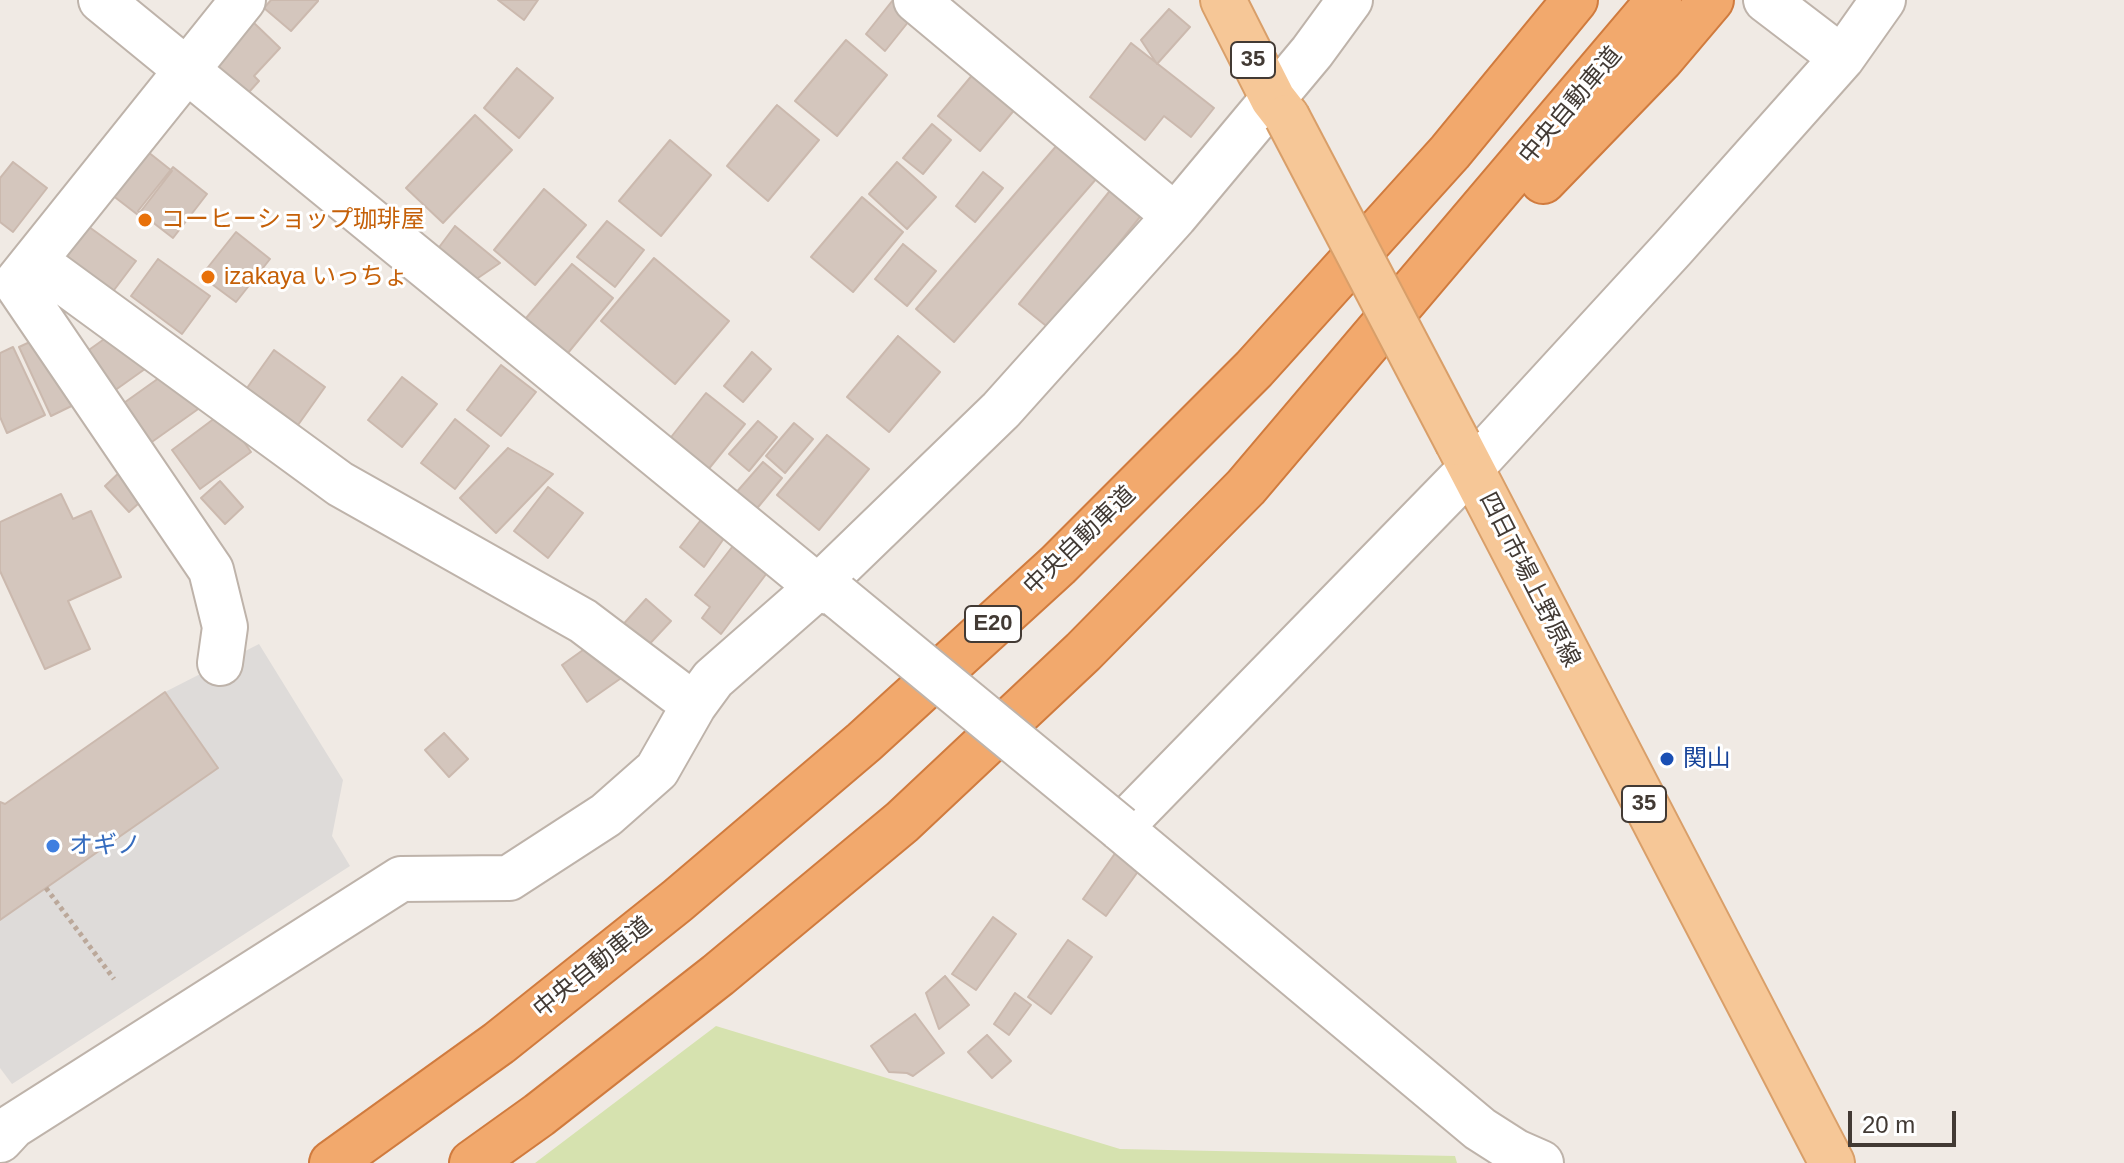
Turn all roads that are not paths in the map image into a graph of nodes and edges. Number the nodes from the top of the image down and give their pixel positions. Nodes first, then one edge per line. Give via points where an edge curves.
1 (101, 0) edge
2 (243, 0) edge
3 (916, 0) edge
4 (1223, 0) edge
5 (1350, 0) edge
6 (1575, 0) edge
7 (1659, 0) edge
8 (1711, 0) edge
9 (1766, 0) edge
10 (1883, 0) edge
11 (1842, 58) junction
12 (186, 70) junction
13 (1280, 108) junction
14 (1175, 216) junction
15 (15, 275) edge
16 (1465, 455) junction
17 (1246, 487) junction
18 (828, 592) junction
19 (220, 663) dead end
20 (694, 705) junction
21 (1120, 828) junction
22 (4, 1124) edge
23 (332, 1163) edge
24 (472, 1163) edge
25 (1541, 1163) edge
26 (1832, 1163) edge

1 - 12 street
2 - 12 street
3 - 14 street
4 - 13 main road, 四日市場上野原線 / 35
5 - 13 street
6 - 23 highway, 中央自動車道 / E20 via 1450,152 1254,369 1058,565 864,742 677,901 499,1043
7 - 17 highway, 中央自動車道
8 - 17 highway via 1661,59
9 - 11 street
10 - 11 street
11 - 16 street via 1673,248
12 - 15 street
12 - 18 street
13 - 14 street
13 - 16 main road, 四日市場上野原線 / 35, bridge
14 - 18 street
15 - 19 street via 211,570 225,627
15 - 20 street via 340,484 583,621
16 - 21 street
16 - 26 main road, 四日市場上野原線 / 35
17 - 24 highway, 中央自動車道 via 1083,652 902,822 718,975
18 - 20 street via 713,679
18 - 21 street, bridge
20 - 22 street via 657,770 606,815 509,878 401,879
21 - 25 street via 1467,1119

